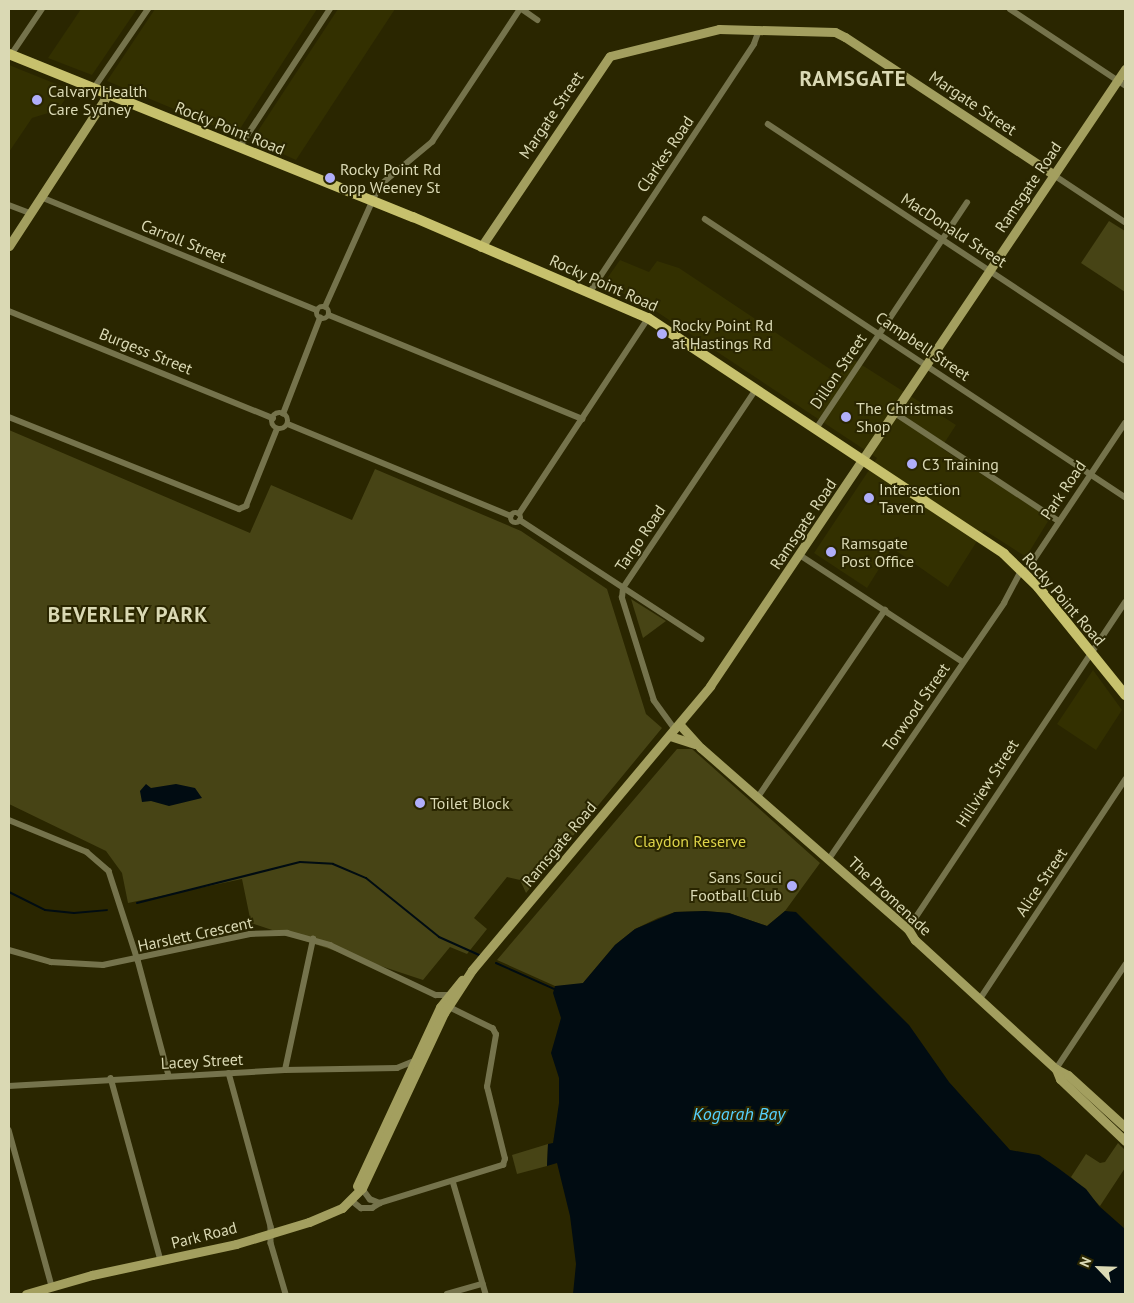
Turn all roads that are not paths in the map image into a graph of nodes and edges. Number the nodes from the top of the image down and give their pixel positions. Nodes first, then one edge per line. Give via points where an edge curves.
1 (42, 9) edge
2 (148, 9) edge
3 (330, 9) edge
4 (521, 9) edge
5 (1010, 9) edge
6 (538, 20) dead end
7 (760, 30) junction
8 (10, 54) edge
9 (1125, 68) edge
10 (1121, 83) edge
11 (94, 88) junction
12 (108, 94) junction
13 (768, 124) dead end
14 (239, 148) junction
15 (1054, 175) junction
16 (40, 197) junction
17 (370, 200) junction
18 (966, 202) dead end
19 (9, 205) edge
20 (30, 213) junction
21 (705, 219) dead end
22 (1125, 222) edge
23 (943, 238) junction
24 (9, 246) edge
25 (482, 247) junction
26 (990, 270) junction
27 (590, 292) junction
28 (325, 307) junction
29 (318, 310) junction
30 (9, 311) edge
31 (329, 315) junction
32 (320, 318) junction
33 (648, 318) junction
34 (879, 334) junction
35 (1125, 360) edge
36 (927, 365) junction
37 (756, 389) junction
38 (895, 413) junction
39 (283, 414) junction
40 (9, 417) edge
41 (273, 418) junction
42 (582, 419) junction
43 (1125, 423) edge
44 (288, 424) junction
45 (277, 429) junction
46 (816, 429) junction
47 (864, 461) junction
48 (1091, 475) junction
49 (1125, 497) edge
50 (519, 514) junction
51 (511, 516) junction
52 (520, 520) junction
53 (1059, 521) junction
54 (800, 555) junction
55 (1023, 571) junction
56 (623, 588) junction
57 (1125, 602) edge
58 (885, 610) junction
59 (702, 640) dead end
60 (1091, 653) junction
61 (963, 662) junction
62 (1125, 695) edge
63 (667, 716) junction
64 (677, 728) junction
65 (701, 748) junction
66 (1125, 780) edge
67 (758, 797) junction
68 (9, 820) edge
69 (829, 859) junction
70 (908, 929) junction
71 (313, 939) junction
72 (9, 950) edge
73 (138, 960) junction
74 (1125, 965) edge
75 (472, 970) junction
76 (436, 995) junction
77 (448, 995) junction
78 (980, 999) junction
79 (444, 1007) junction
80 (414, 1061) junction
81 (397, 1068) junction
82 (1056, 1069) junction
83 (286, 1070) junction
84 (228, 1073) junction
85 (169, 1076) junction
86 (111, 1078) junction
87 (407, 1078) junction
88 (9, 1086) edge
89 (1125, 1127) edge
90 (9, 1130) edge
91 (1125, 1141) edge
92 (453, 1181) junction
93 (362, 1188) junction
94 (351, 1200) junction
95 (380, 1203) junction
96 (271, 1233) junction
97 (161, 1261) junction
98 (482, 1284) junction
99 (52, 1286) junction
100 (38, 1292) edge
101 (26, 1294) edge
102 (286, 1294) edge
103 (447, 1294) edge
104 (486, 1294) edge

1 - 8 street
2 - 11 street
3 - 14 street
4 - 6 street
4 - 17 street via 432,142 379,186
5 - 10 street
7 - 15 main road, Margate Street via 834,32 845,37
7 - 25 main road, Margate Street via 707,31 610,56
7 - 27 street, Clarkes Road
8 - 11 main road, Rocky Point Road
9 - 10 main road, Ramsgate Road
10 - 15 main road, Ramsgate Road
11 - 12 main road, Rocky Point Road
12 - 14 main road, Rocky Point Road
12 - 16 main road
13 - 23 street, MacDonald Street
14 - 17 main road, Rocky Point Road
15 - 22 street, Margate Street
15 - 26 main road, Ramsgate Road
16 - 20 main road
16 - 29 street, Carroll Street
17 - 25 main road, Rocky Point Road
17 - 28 street
18 - 23 street, Dillon Street
19 - 20 street
20 - 24 main road
21 - 34 street, Campbell Street
23 - 26 street, MacDonald Street
23 - 34 street, Dillon Street
25 - 27 main road, Rocky Point Road
26 - 35 street, MacDonald Street
26 - 36 main road, Ramsgate Road
27 - 33 main road, Rocky Point Road
28 - 29 street
28 - 31 street
29 - 32 street
30 - 41 street, Burgess Street
31 - 32 street
31 - 42 street
32 - 39 street
33 - 37 main road, Rocky Point Road
33 - 42 street
34 - 36 street, Campbell Street
34 - 46 street, Dillon Street
36 - 38 main road, Ramsgate Road
36 - 48 street, Campbell Street
37 - 46 main road, Rocky Point Road
37 - 56 street, Targo Road
38 - 47 main road, Ramsgate Road
38 - 53 street
39 - 41 street
39 - 44 street
40 - 45 street via 240,509 246,506
41 - 45 street
42 - 50 street
43 - 48 street, Park Road
44 - 45 street
44 - 51 street
46 - 47 main road, Rocky Point Road
47 - 54 main road, Ramsgate Road
47 - 55 main road, Rocky Point Road via 1004,554
48 - 49 street, Campbell Street
48 - 53 street, Park Road
50 - 51 street
50 - 52 street
51 - 52 street via 514,523
52 - 56 street
53 - 55 street, Park Road
54 - 58 street
54 - 64 main road, Ramsgate Road via 724,668
55 - 60 main road, Rocky Point Road
55 - 61 street, Torwood Street
56 - 59 street
56 - 63 street, Targo Road via 622,598 654,701
57 - 60 street, Hillview Street
58 - 61 street
58 - 67 street
60 - 62 main road, Rocky Point Road
60 - 70 street, Hillview Street
61 - 69 street, Torwood Street
63 - 64 street
63 - 64 street, Targo Road
64 - 65 main road, The Promenade
64 - 65 main road, The Promenade
64 - 75 main road, Ramsgate Road
65 - 67 main road, The Promenade
66 - 78 street, Alice Street
67 - 69 main road, The Promenade
68 - 73 street via 87,852 103,863 113,880
69 - 70 main road, The Promenade
70 - 78 main road, The Promenade via 915,940
71 - 73 street, Harslett Crescent via 287,933 250,934
71 - 76 street, Harslett Crescent
71 - 83 street
72 - 73 street, Harslett Crescent via 68,965
73 - 85 street
74 - 82 street
75 - 77 main road, Ramsgate Road
75 - 79 main road, Ramsgate Road
76 - 77 street, Harslett Crescent
76 - 79 street
77 - 79 main road, Ramsgate Road
78 - 82 main road, The Promenade
79 - 80 main road, Ramsgate Road
79 - 92 street via 493,1029 496,1035 487,1086 488,1101 505,1159 498,1169
79 - 93 main road, Ramsgate Road
80 - 81 street, Lacey Street
80 - 87 main road, Ramsgate Road
81 - 83 street, Lacey Street
81 - 87 street
82 - 89 main road, The Promenade via 1068,1075
82 - 91 main road, The Promenade via 1060,1079
83 - 84 street, Lacey Street
84 - 85 street, Lacey Street
84 - 96 street
85 - 86 street, Lacey Street
86 - 88 street, Lacey Street
86 - 97 street
87 - 94 main road, Ramsgate Road
90 - 99 street
92 - 95 street
92 - 98 street
93 - 94 main road, Ramsgate Road
93 - 95 street via 370,1199
94 - 95 street via 361,1208 372,1208
94 - 96 main road, Park Road via 331,1214
96 - 97 main road, Park Road
96 - 102 street
97 - 99 main road, Park Road
98 - 103 street
98 - 104 street
99 - 100 main road, Park Road
100 - 101 main road, Park Road

